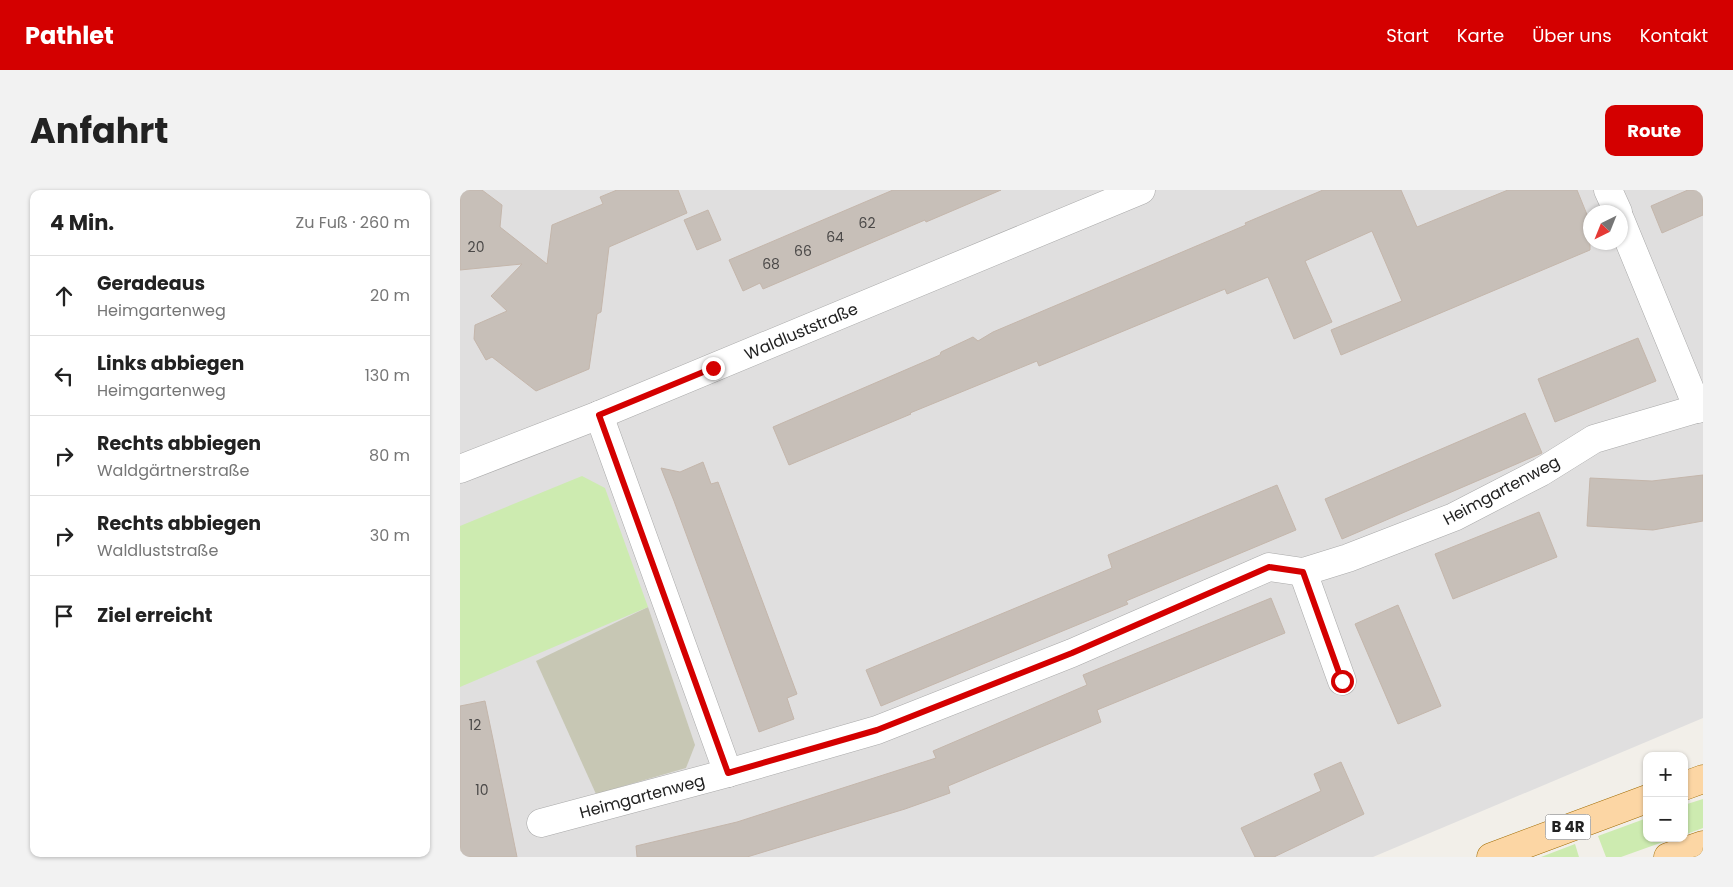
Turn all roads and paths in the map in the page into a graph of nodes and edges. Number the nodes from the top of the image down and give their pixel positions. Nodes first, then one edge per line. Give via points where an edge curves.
1 (1141, 190) edge
2 (1608, 190) edge
3 (1615, 205) edge
4 (1628, 239) edge
5 (1700, 408) edge
6 (599, 415) junction
7 (460, 469) edge
8 (1303, 572) junction
9 (1342, 681) dead end
10 (728, 773) junction
11 (1703, 779) edge
12 (1688, 785) edge
13 (1643, 800) edge
14 (541, 823) dead end
15 (1703, 844) edge
16 (1490, 857) edge
17 (1668, 857) edge

1 - 6 street, Waldluststraße
2 - 3 street
4 - 5 street, Heimgartenweg
5 - 8 street, Heimgartenweg via 1594,438 1541,472 1454,517
6 - 7 street, Waldluststraße
6 - 10 street
8 - 9 street
8 - 10 street, Heimgartenweg via 1269,567 1072,653 877,730
10 - 14 street, Heimgartenweg
11 - 12 main road
13 - 16 main road, B 4R
15 - 17 main road

